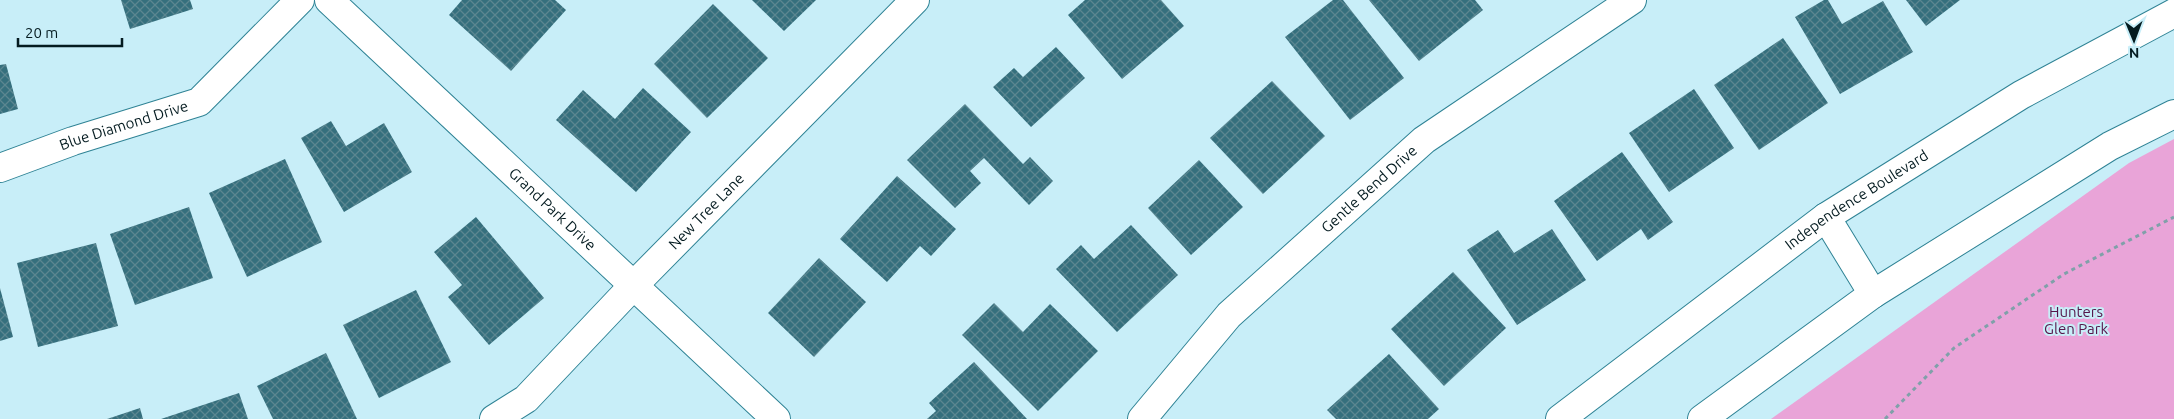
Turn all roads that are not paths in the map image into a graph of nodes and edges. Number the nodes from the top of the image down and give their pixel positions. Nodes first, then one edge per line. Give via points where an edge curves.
1 (300, 0) edge
2 (329, 0) edge
3 (915, 0) edge
4 (1632, 0) edge
5 (2174, 12) edge
6 (2174, 114) edge
7 (0, 168) edge
8 (1826, 217) junction
9 (633, 286) junction
10 (1873, 294) junction
11 (494, 419) edge
12 (776, 419) edge
13 (1142, 419) edge
14 (1560, 419) edge
15 (1702, 419) edge

1 - 7 street, Blue Diamond Drive via 199,102
2 - 9 street, Grand Park Drive
3 - 9 street, New Tree Lane
4 - 13 street, Gentle Bend Drive via 1424,140 1229,315
5 - 8 street, Independence Boulevard via 2021,95
6 - 10 street via 2110,146
8 - 10 street
8 - 14 street, Independence Boulevard
9 - 11 street, New Tree Lane via 526,399
9 - 12 street, Grand Park Drive
10 - 15 street

